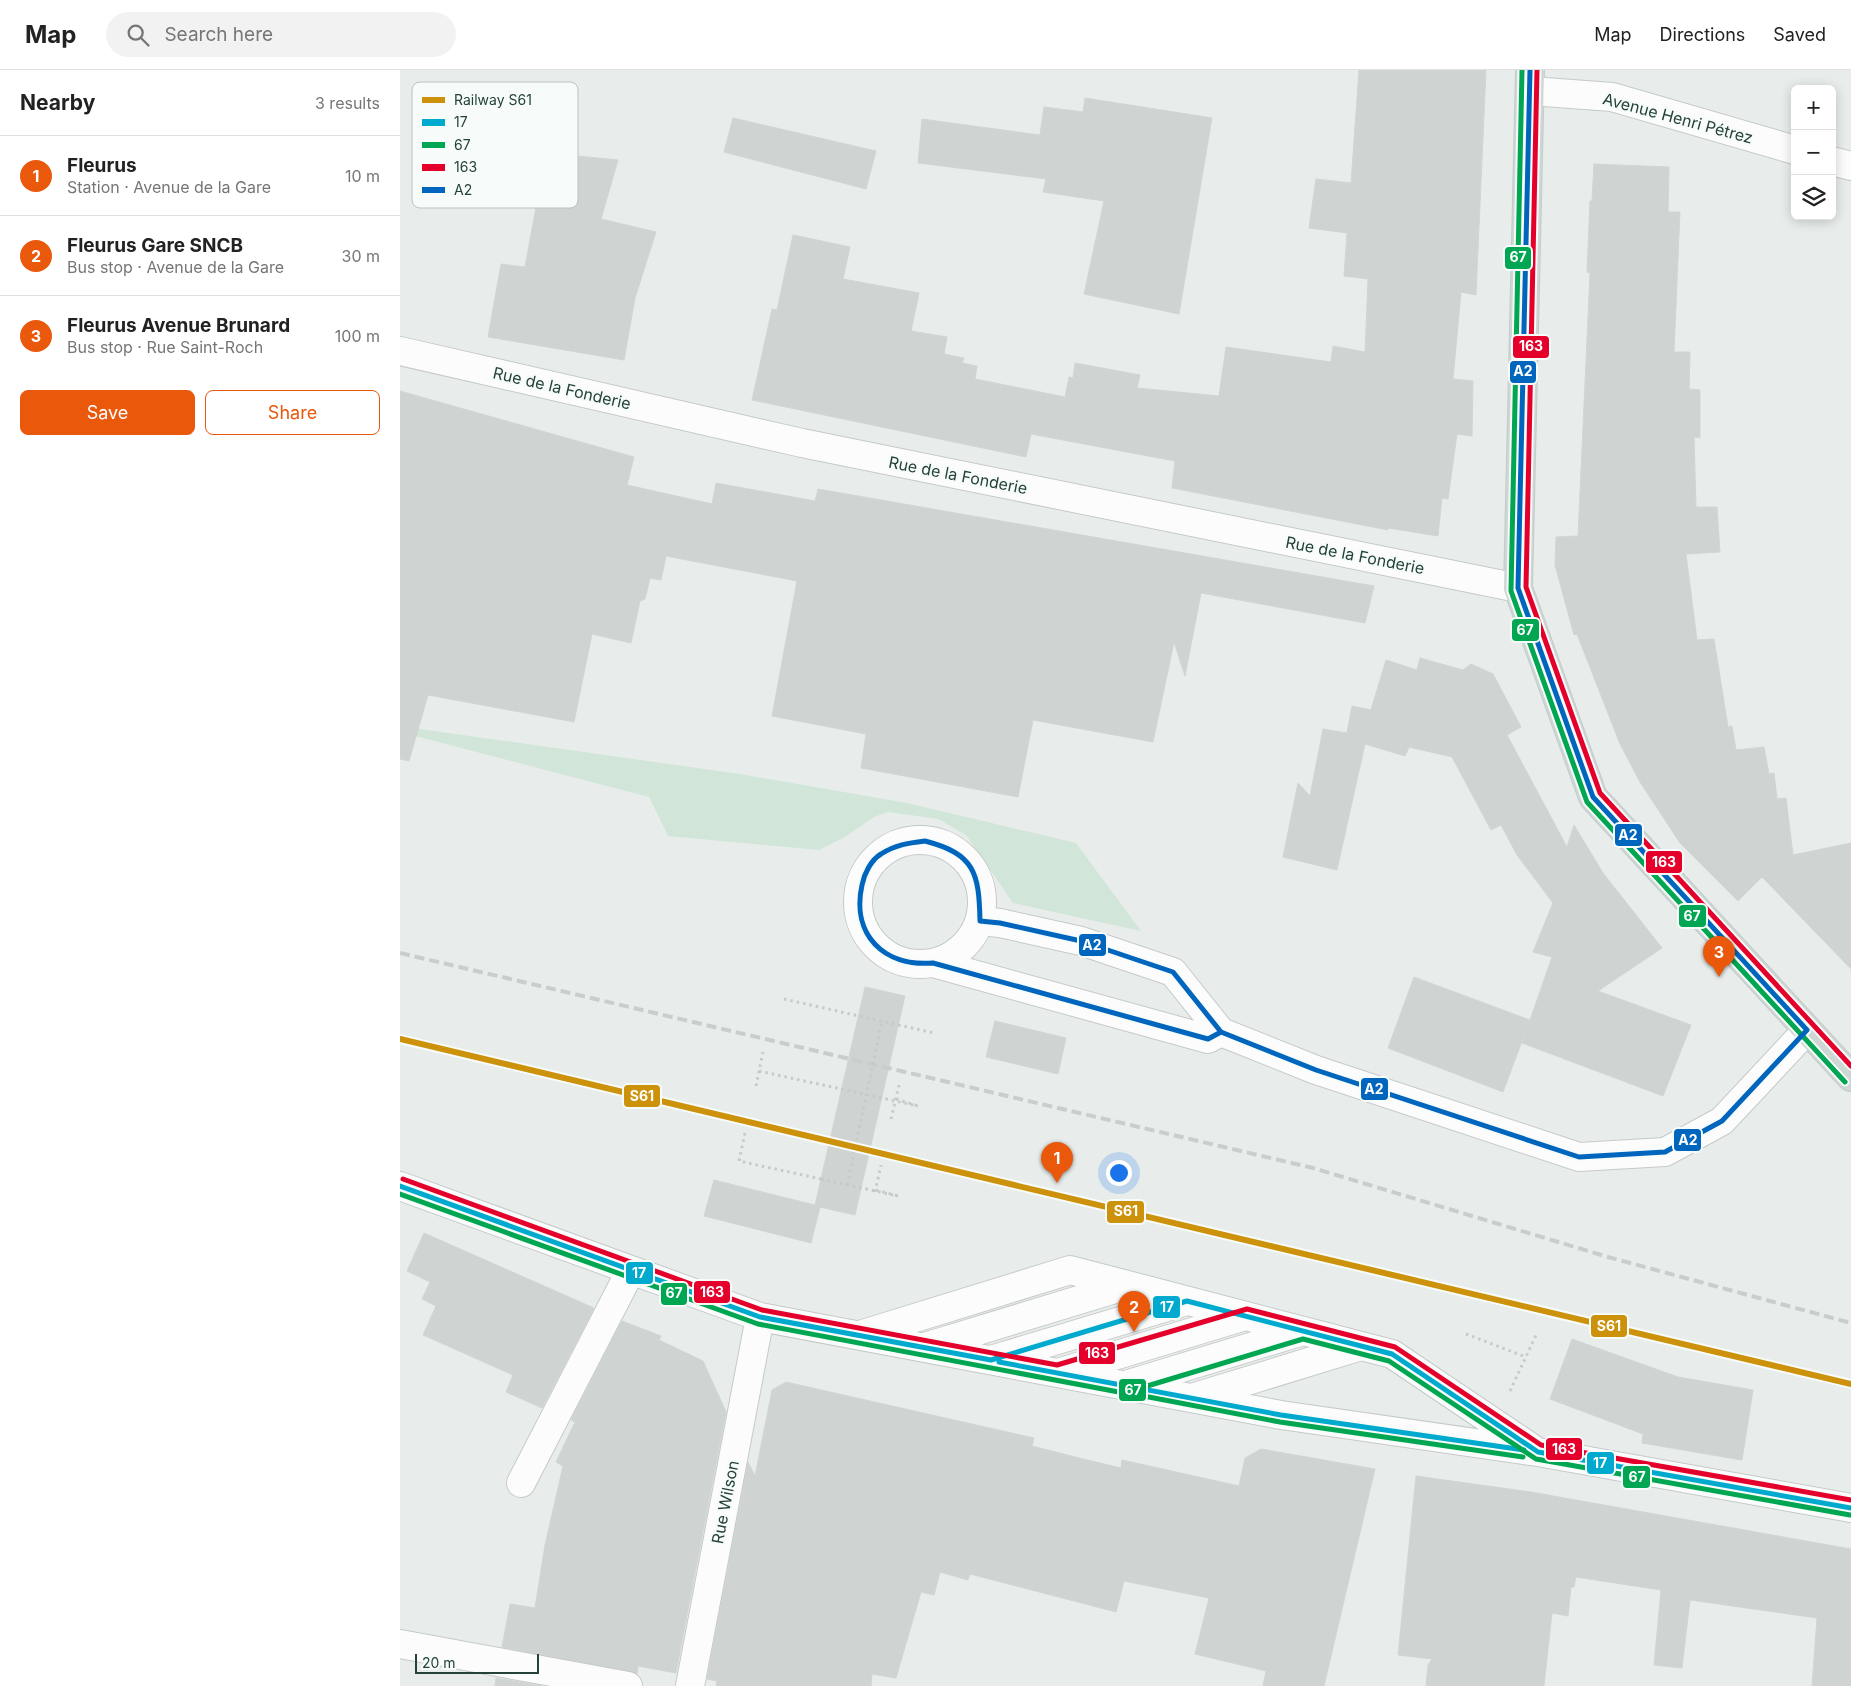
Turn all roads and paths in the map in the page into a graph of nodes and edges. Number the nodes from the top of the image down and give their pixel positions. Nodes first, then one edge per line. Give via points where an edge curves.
1 (1530, 81) edge
2 (1791, 149) edge
3 (1836, 161) edge
4 (1851, 166) edge
5 (400, 351) edge
6 (1518, 588) junction
7 (980, 920) junction
8 (933, 963) junction
9 (784, 999) dead end
10 (882, 1021) junction
11 (1807, 1030) junction
12 (1221, 1032) junction
13 (934, 1033) dead end
14 (763, 1052) dead end
15 (759, 1071) junction
16 (1851, 1077) edge
17 (899, 1085) dead end
18 (756, 1086) dead end
19 (866, 1095) junction
20 (896, 1099) junction
21 (891, 1119) dead end
22 (745, 1133) dead end
23 (881, 1165) dead end
24 (846, 1185) junction
25 (400, 1186) edge
26 (631, 1270) junction
27 (1129, 1285) junction
28 (1187, 1301) junction
29 (1244, 1316) junction
30 (760, 1317) junction
31 (1302, 1331) junction
32 (1538, 1333) dead end
33 (1466, 1334) dead end
34 (858, 1335) junction
35 (1361, 1346) junction
36 (924, 1348) junction
37 (1526, 1357) junction
38 (991, 1360) junction
39 (1057, 1373) junction
40 (1125, 1386) junction
41 (1191, 1398) junction
42 (1495, 1423) junction
43 (1538, 1452) junction
44 (521, 1483) dead end
45 (1851, 1508) edge
46 (400, 1644) edge
47 (628, 1686) edge
48 (690, 1686) edge

1 - 2 street, Avenue Henri Pétrez via 1612,96
1 - 6 main road
3 - 4 street
5 - 6 street, Rue de la Fonderie via 802,443
6 - 11 main road via 1593,797
7 - 8 street via 971,939 957,954
7 - 8 street via 983,900 979,880 969,862 954,849 934,841 914,840 894,845 877,857 865,873 858,893 858,913 866,933 879,949 896,960 917,965
7 - 12 street via 1081,941 1173,972
8 - 12 street via 1208,1039
9 - 10 path
10 - 13 path
10 - 19 path, bridge
11 - 12 street via 1722,1121 1665,1152 1579,1158 1316,1070
11 - 16 main road
14 - 15 path
15 - 18 path
15 - 19 path, bridge
17 - 20 path
19 - 20 path, bridge via 918,1106
19 - 24 path, bridge
20 - 21 path
22 - 24 path, bridge via 739,1161
23 - 24 path, bridge via 875,1191 898,1196
25 - 26 street
26 - 30 street
26 - 44 street
27 - 28 street
27 - 34 street via 1070,1270
27 - 36 street
28 - 29 street
28 - 38 street
29 - 31 street
29 - 39 street
30 - 34 street
30 - 48 street, Rue Wilson
31 - 35 street
31 - 40 street
32 - 37 path
33 - 37 path
34 - 36 street
35 - 41 street
35 - 42 street via 1392,1354
36 - 38 street
37 - 42 path
38 - 39 street
39 - 40 street
40 - 41 street
41 - 43 street via 1281,1415
42 - 43 street
43 - 45 street
46 - 47 street

